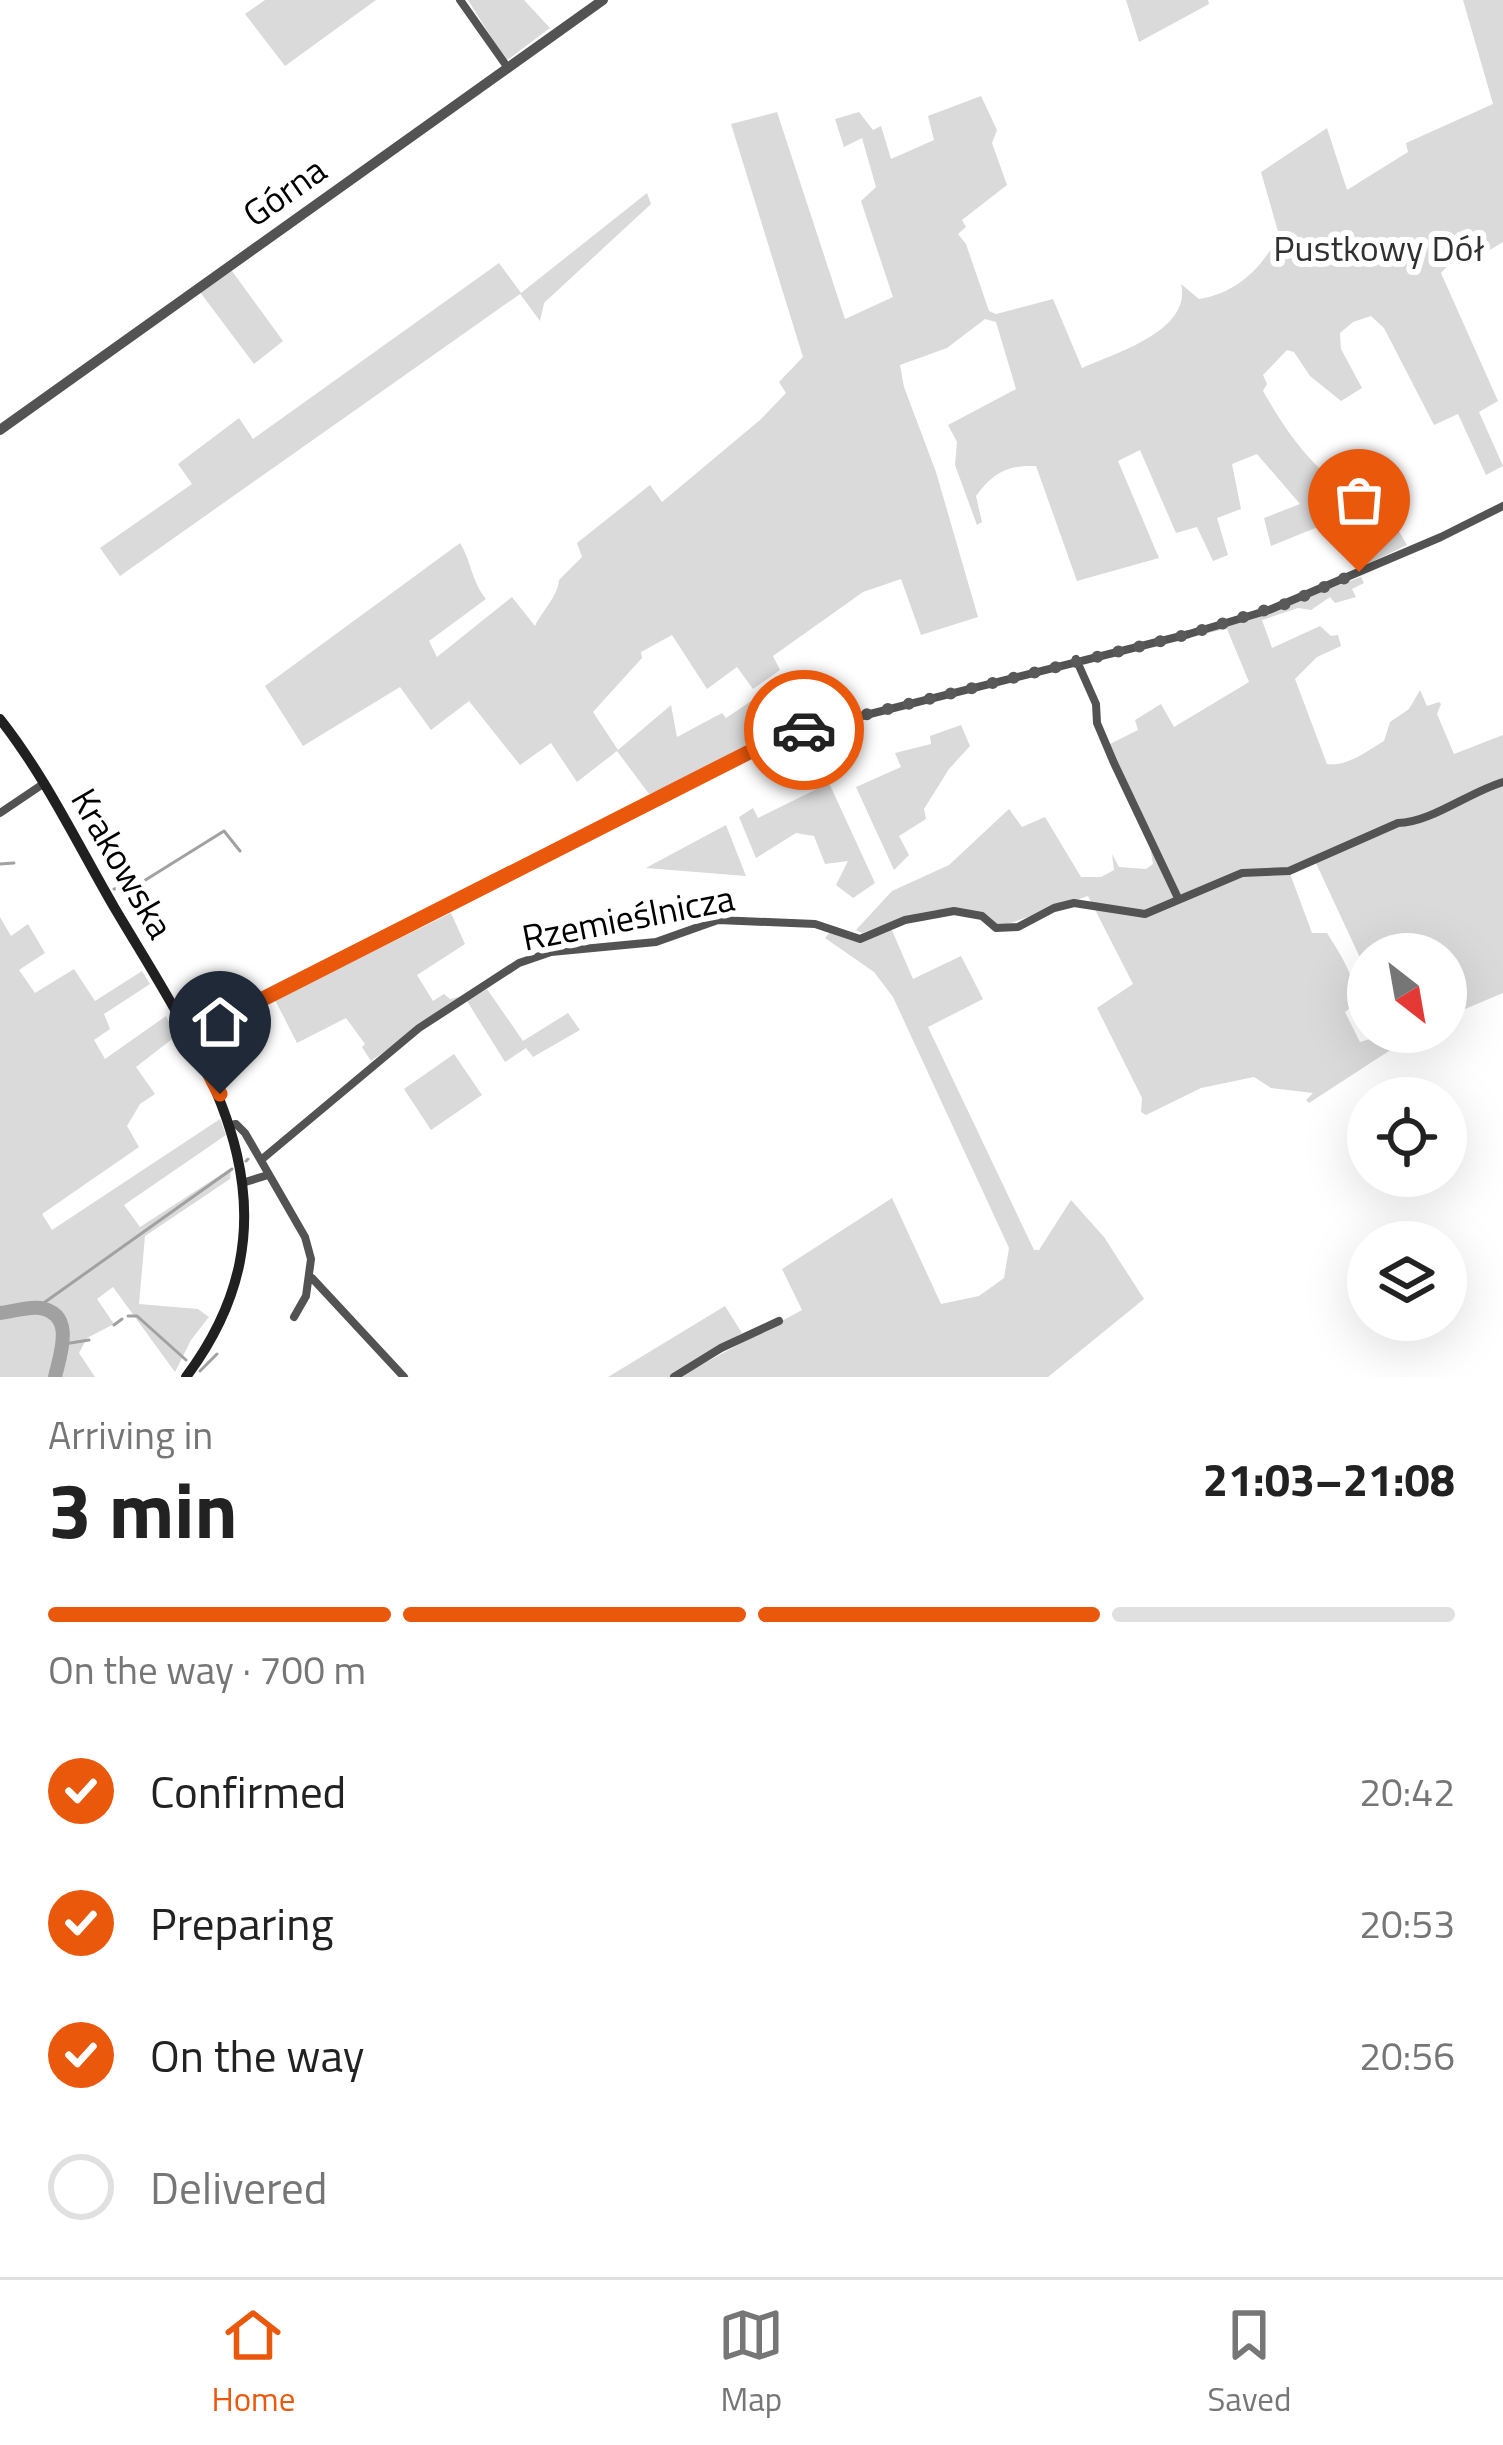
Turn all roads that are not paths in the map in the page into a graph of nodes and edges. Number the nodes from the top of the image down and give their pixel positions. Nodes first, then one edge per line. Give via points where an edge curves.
1 (460, 0) edge
2 (603, 0) edge
3 (508, 68) junction
4 (0, 430) edge
5 (1503, 506) edge
6 (1076, 659) junction
7 (0, 719) edge
8 (1503, 782) edge
9 (43, 784) junction
10 (0, 812) edge
11 (1178, 898) junction
12 (190, 1036) junction
13 (231, 1125) junction
14 (261, 1160) junction
15 (268, 1174) junction
16 (242, 1183) junction
17 (311, 1277) junction
18 (294, 1317) dead end
19 (779, 1321) dead end
20 (186, 1377) edge
21 (404, 1377) edge
22 (674, 1377) edge

1 - 3 street
2 - 3 street, Górna
3 - 4 street, Górna
5 - 6 street via 1285,604
6 - 11 street
6 - 12 street via 773,740
7 - 9 main road, Krakowska
8 - 11 street via 1289,871 1241,873
9 - 10 street
9 - 12 main road, Krakowska
11 - 14 street, Rzemieślnicza via 1145,914 1075,903 996,928 982,916 939,912 860,939 815,924 718,920 656,942 551,952 519,963 407,1037
12 - 13 main road, Krakowska
13 - 14 street via 245,1132
13 - 16 main road, Krakowska
14 - 15 street
15 - 16 street
15 - 17 street via 304,1237
16 - 20 main road, Krakowska via 242,1236 229,1295
17 - 18 street
17 - 21 street
19 - 22 street

